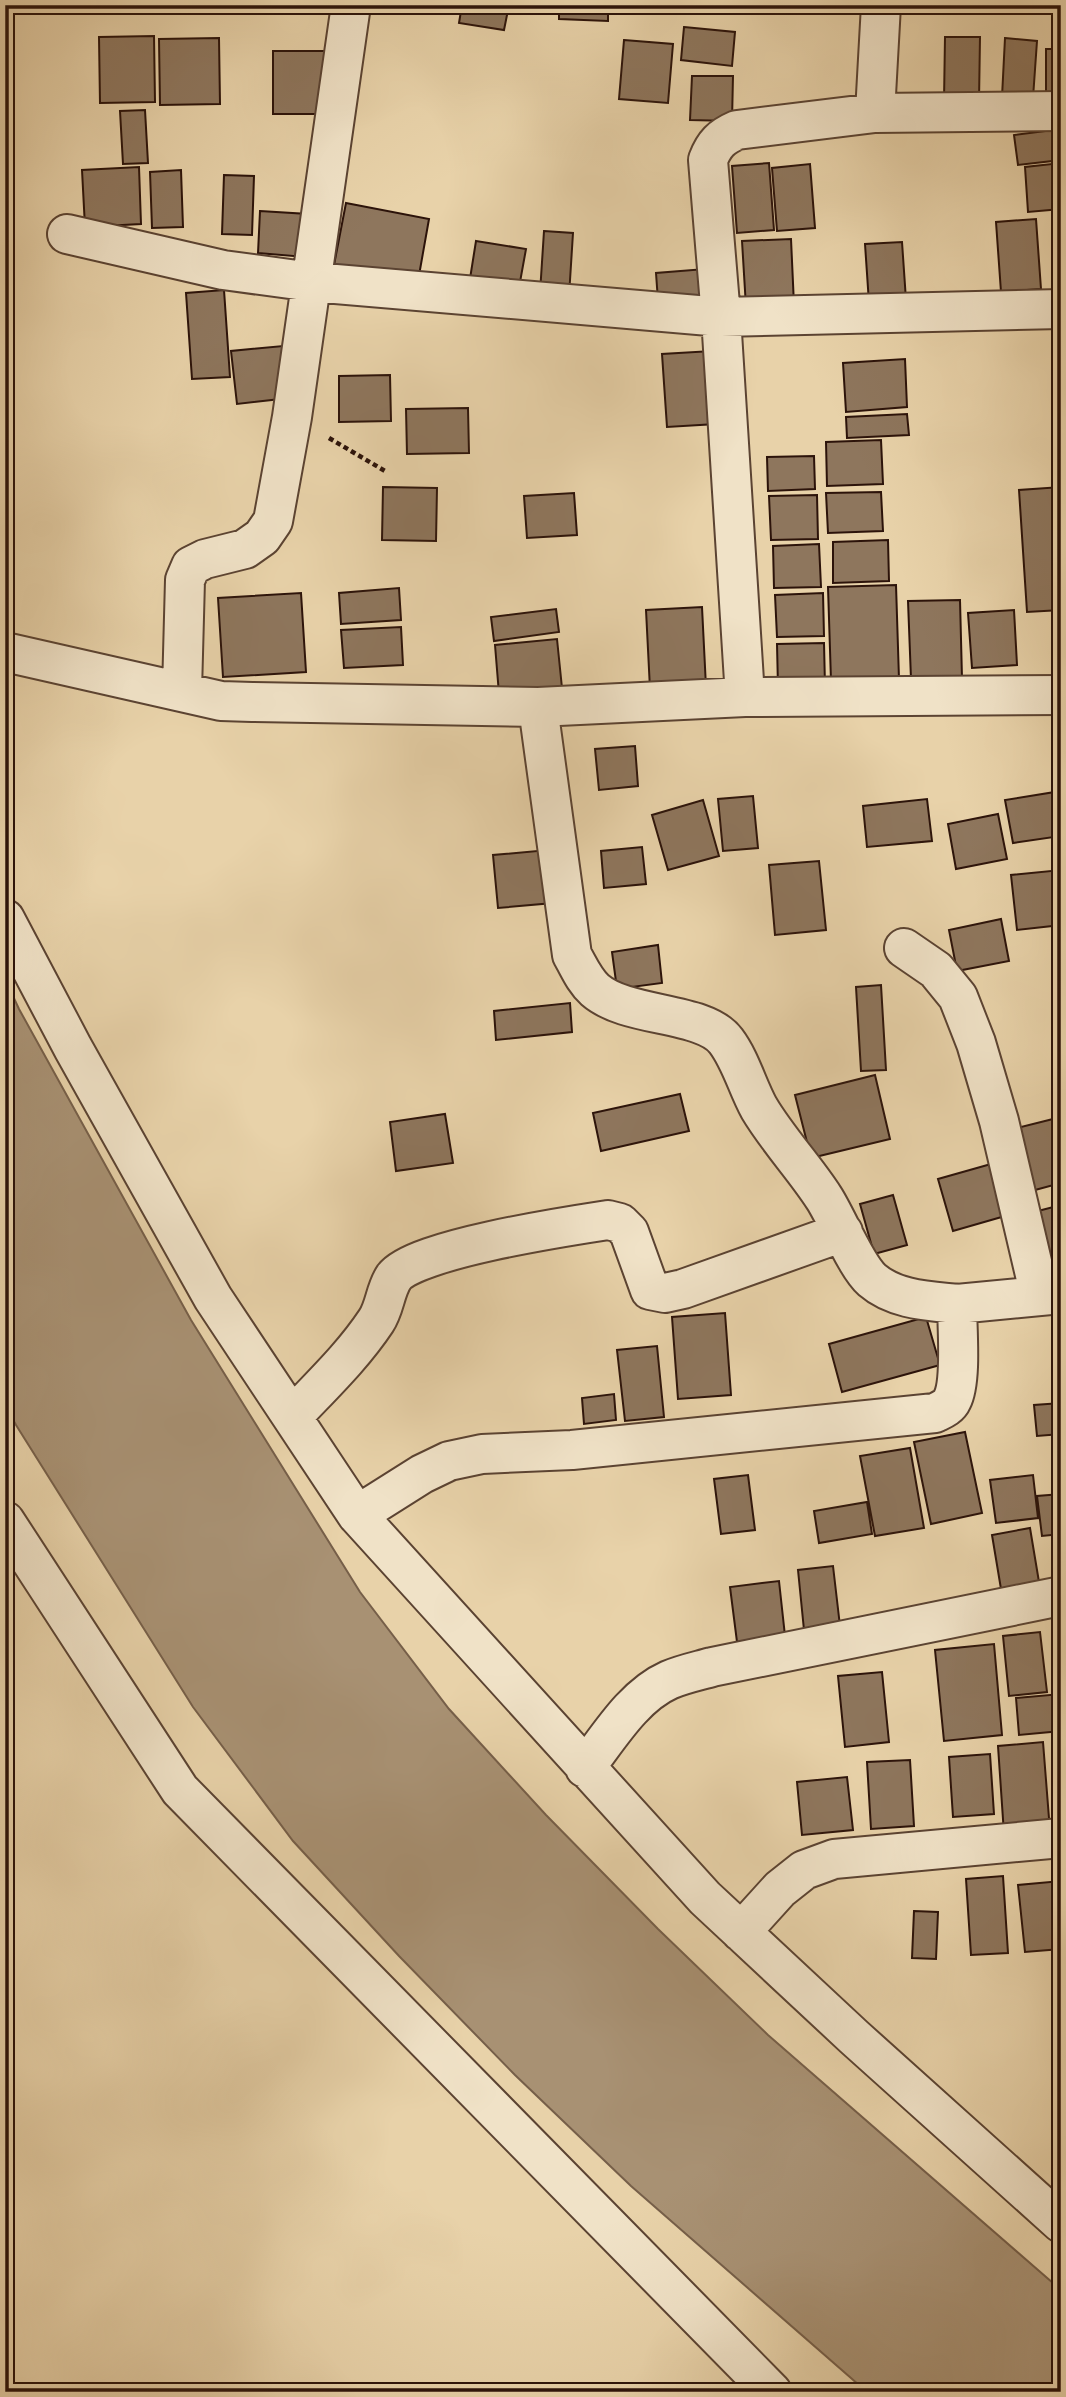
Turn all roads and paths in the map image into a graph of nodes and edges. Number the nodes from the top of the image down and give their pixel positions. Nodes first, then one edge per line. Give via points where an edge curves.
1 (351, 5) edge
2 (881, 5) edge
3 (1061, 111) edge
4 (875, 113) junction
5 (67, 234) dead end
6 (312, 282) junction
7 (1061, 309) edge
8 (721, 317) junction
9 (292, 416) junction
10 (385, 471) dead end
11 (5, 652) edge
12 (182, 691) junction
13 (1061, 695) edge
14 (745, 697) junction
15 (538, 706) junction
16 (5, 919) edge
17 (904, 948) dead end
18 (843, 1232) junction
19 (1050, 1295) edge
20 (957, 1304) junction
21 (292, 1417) junction
22 (357, 1515) junction
23 (5, 1521) edge
24 (1061, 1596) edge
25 (585, 1768) junction
26 (1061, 1839) edge
27 (741, 1932) junction
28 (1061, 2223) edge
29 (772, 2392) edge

1 - 6 street
2 - 4 street
3 - 4 street
4 - 8 street via 737,130 714,145 708,160
5 - 6 street via 223,270
6 - 8 street
6 - 9 street
7 - 8 street
8 - 14 street
9 - 10 path
9 - 12 street via 273,521 262,537 245,549 191,566 185,580
11 - 12 street
12 - 15 street via 221,701
13 - 14 street
14 - 15 street
15 - 18 street via 569,936 579,969 598,992 631,1007 714,1029 725,1039 758,1106
16 - 21 street via 193,1264
17 - 19 street via 936,970 958,997 976,1043
18 - 20 street via 870,1279 887,1290 918,1300
18 - 21 street via 665,1293 650,1290 629,1232 608,1220 442,1252 395,1277 378,1318 361,1342
19 - 20 street
20 - 22 street via 957,1384 952,1401 935,1413 572,1450 482,1454 449,1461 422,1474
21 - 22 street
22 - 25 street
23 - 29 street via 180,1790
24 - 25 street via 712,1667 669,1680 631,1709
25 - 27 street
26 - 27 street via 834,1859 804,1870
27 - 28 street

